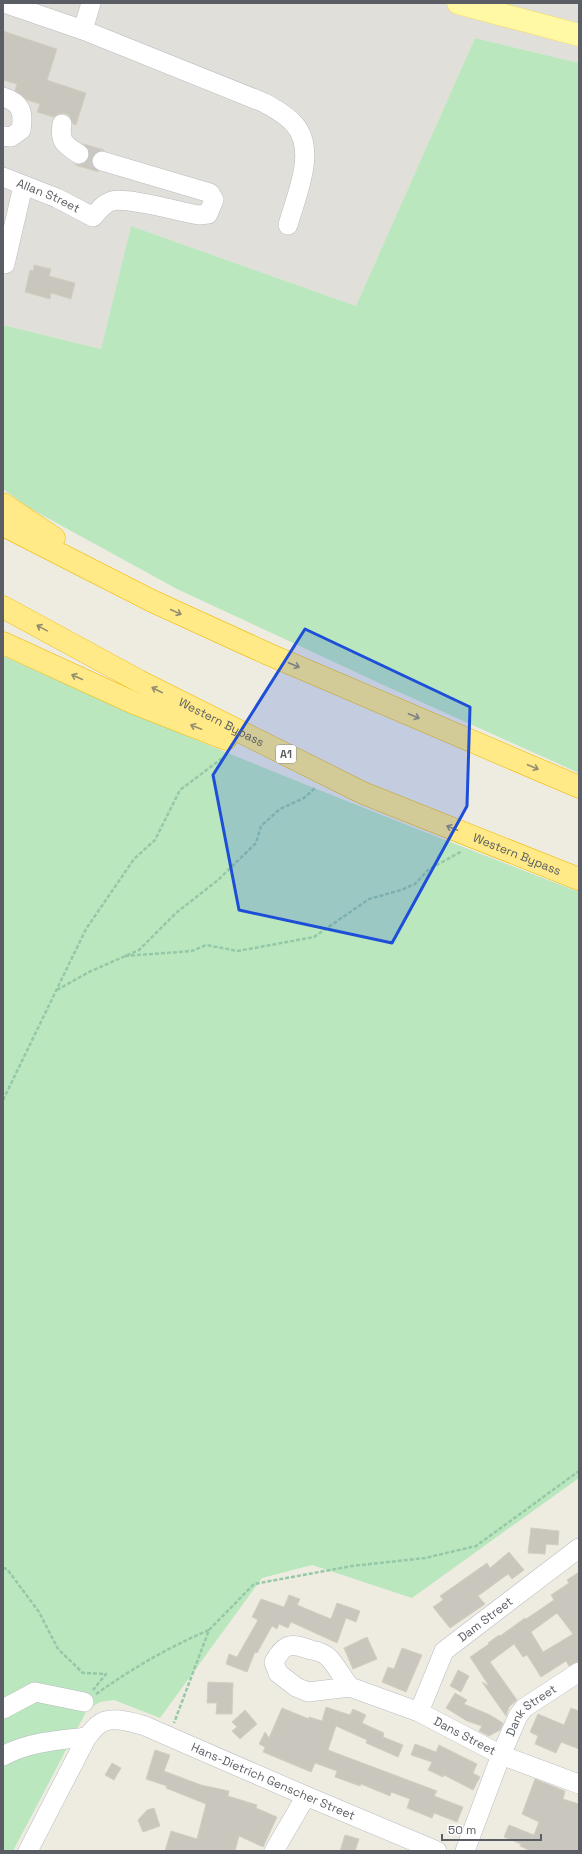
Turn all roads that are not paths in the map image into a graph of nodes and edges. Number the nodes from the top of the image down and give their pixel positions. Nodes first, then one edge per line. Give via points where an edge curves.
1 (4, 3) edge
2 (91, 3) edge
3 (458, 3) edge
4 (83, 30) junction
5 (579, 35) edge
6 (3, 96) edge
7 (62, 124) dead end
8 (3, 136) edge
9 (79, 154) tunnel mouth
10 (102, 161) tunnel mouth
11 (3, 177) edge
12 (23, 186) junction
13 (288, 225) dead end
14 (5, 264) dead end
15 (3, 504) edge
16 (3, 525) edge
17 (152, 601) junction
18 (3, 607) edge
19 (3, 643) edge
20 (579, 787) edge
21 (363, 793) junction
22 (579, 879) edge
23 (579, 1548) edge
24 (579, 1672) edge
25 (350, 1687) dead end
26 (84, 1702) road end
27 (3, 1709) edge
28 (418, 1712) junction
29 (87, 1737) junction
30 (501, 1755) junction
31 (4, 1757) edge
32 (579, 1784) edge
33 (306, 1796) junction
34 (28, 1851) edge
35 (274, 1851) edge
36 (437, 1851) edge
37 (465, 1851) edge

1 - 4 street
2 - 4 street
3 - 5 main road
4 - 13 street via 265,103 295,124 304,143 306,158
6 - 8 street via 21,108 23,118 21,130 11,137
7 - 9 street via 60,135 65,145
10 - 12 street, Allan Street via 210,193 214,200 208,214 199,215 132,202 112,201 93,217 57,198
11 - 12 street, Allan Street
12 - 14 street
15 - 17 highway
16 - 17 highway
17 -> 20 highway via 268,654
21 -> 18 highway, Western Bypass / A1 via 139,681
21 -> 19 highway via 134,702
22 -> 21 highway, Western Bypass / A1
23 - 28 street, Dam Street via 444,1651
24 - 30 street, Dank Street via 524,1708
25 - 28 street, Dans Street
26 - 27 street via 35,1692
28 - 30 street, Dans Street
29 - 31 street via 49,1741
29 - 33 street, Hans-Dietrich Genscher Street via 98,1724 108,1720 145,1726
29 - 34 street
30 - 32 street, Dans Street
30 - 37 street, Dank Street
33 - 35 street
33 - 36 street, Hans-Dietrich Genscher Street

